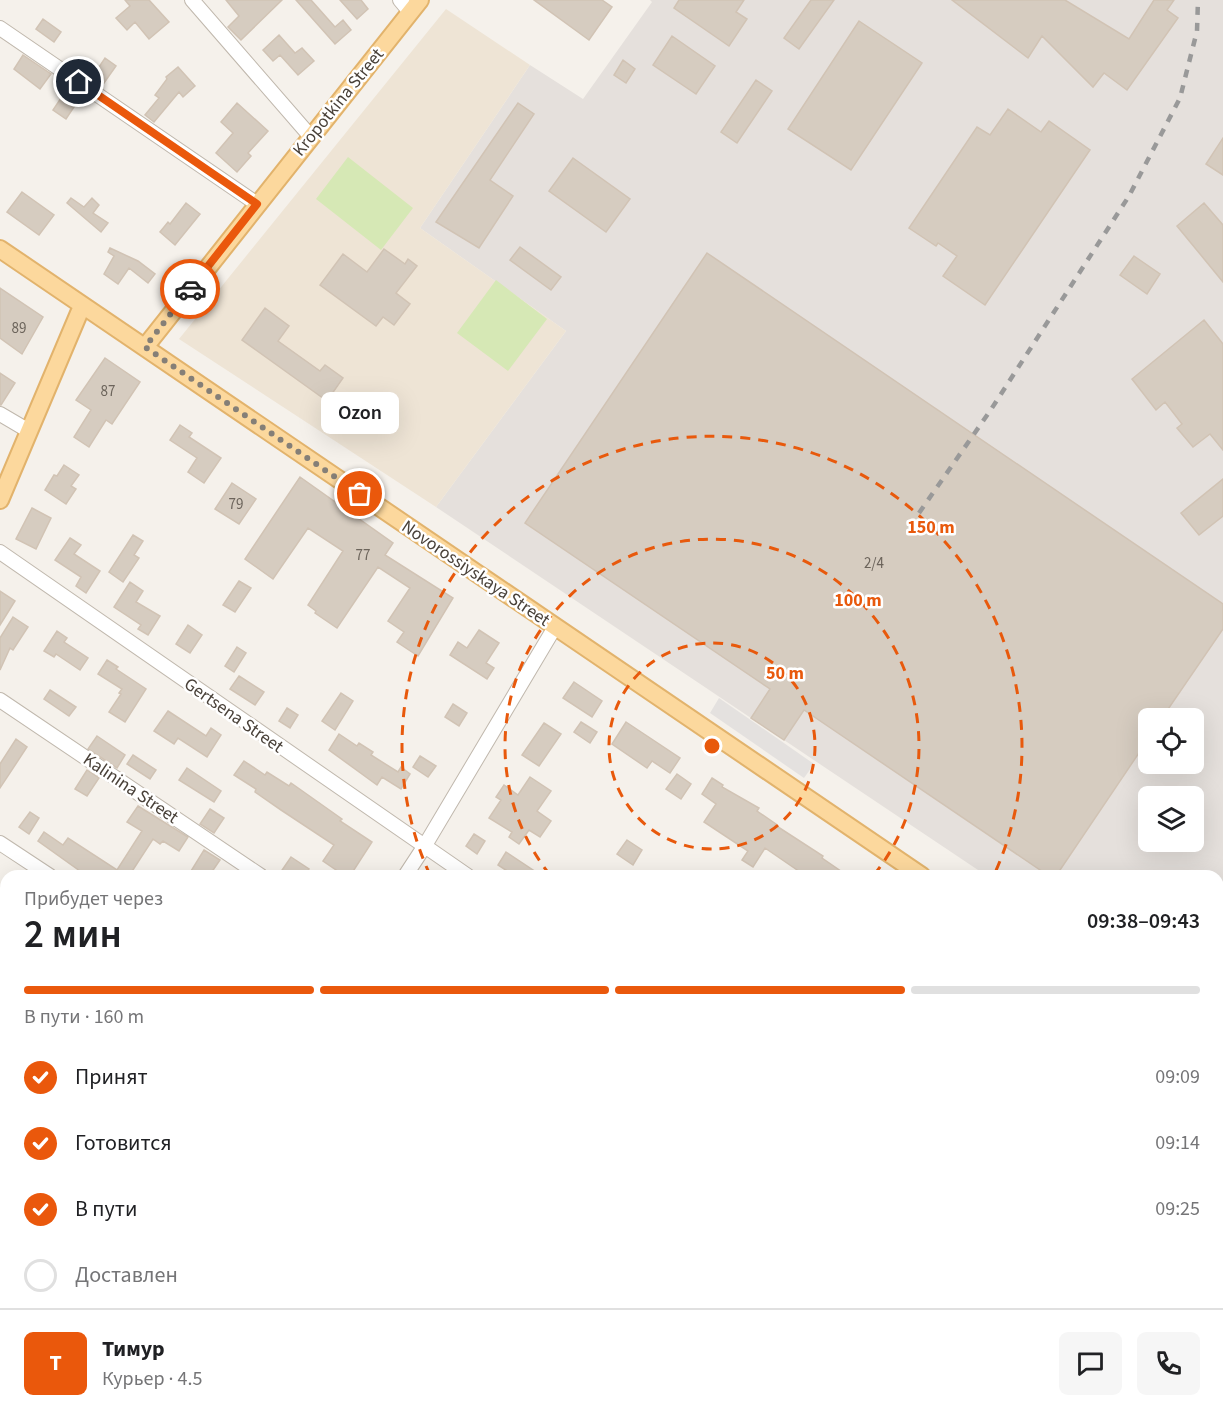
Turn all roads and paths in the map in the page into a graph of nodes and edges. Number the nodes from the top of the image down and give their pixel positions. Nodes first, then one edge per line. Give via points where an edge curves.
1 (192, 0) edge
2 (410, 4) edge
3 (0, 28) edge
4 (310, 137) junction
5 (257, 204) junction
6 (0, 249) edge
7 (82, 306) junction
8 (145, 347) junction
9 (0, 414) edge
10 (29, 431) junction
11 (0, 500) edge
12 (0, 552) edge
13 (555, 627) junction
14 (0, 700) edge
15 (0, 843) edge
16 (424, 847) junction
17 (41, 870) edge
18 (252, 870) edge
19 (409, 870) edge
20 (459, 870) edge
21 (907, 870) edge

1 - 4 street
2 - 4 main road, Kropotkina Street
3 - 5 street
4 - 5 main road, Kropotkina Street
5 - 8 main road, Kropotkina Street
6 - 7 main road, Novorossiyskaya Street
7 - 8 main road, Novorossiyskaya Street
7 - 10 main road
8 - 13 main road, Novorossiyskaya Street
9 - 10 street
10 - 11 main road
12 - 16 street, Gertsena Street
13 - 16 street
13 - 21 main road, Novorossiyskaya Street
14 - 18 street, Kalinina Street
15 - 17 street
16 - 19 street
16 - 20 street, Gertsena Street

